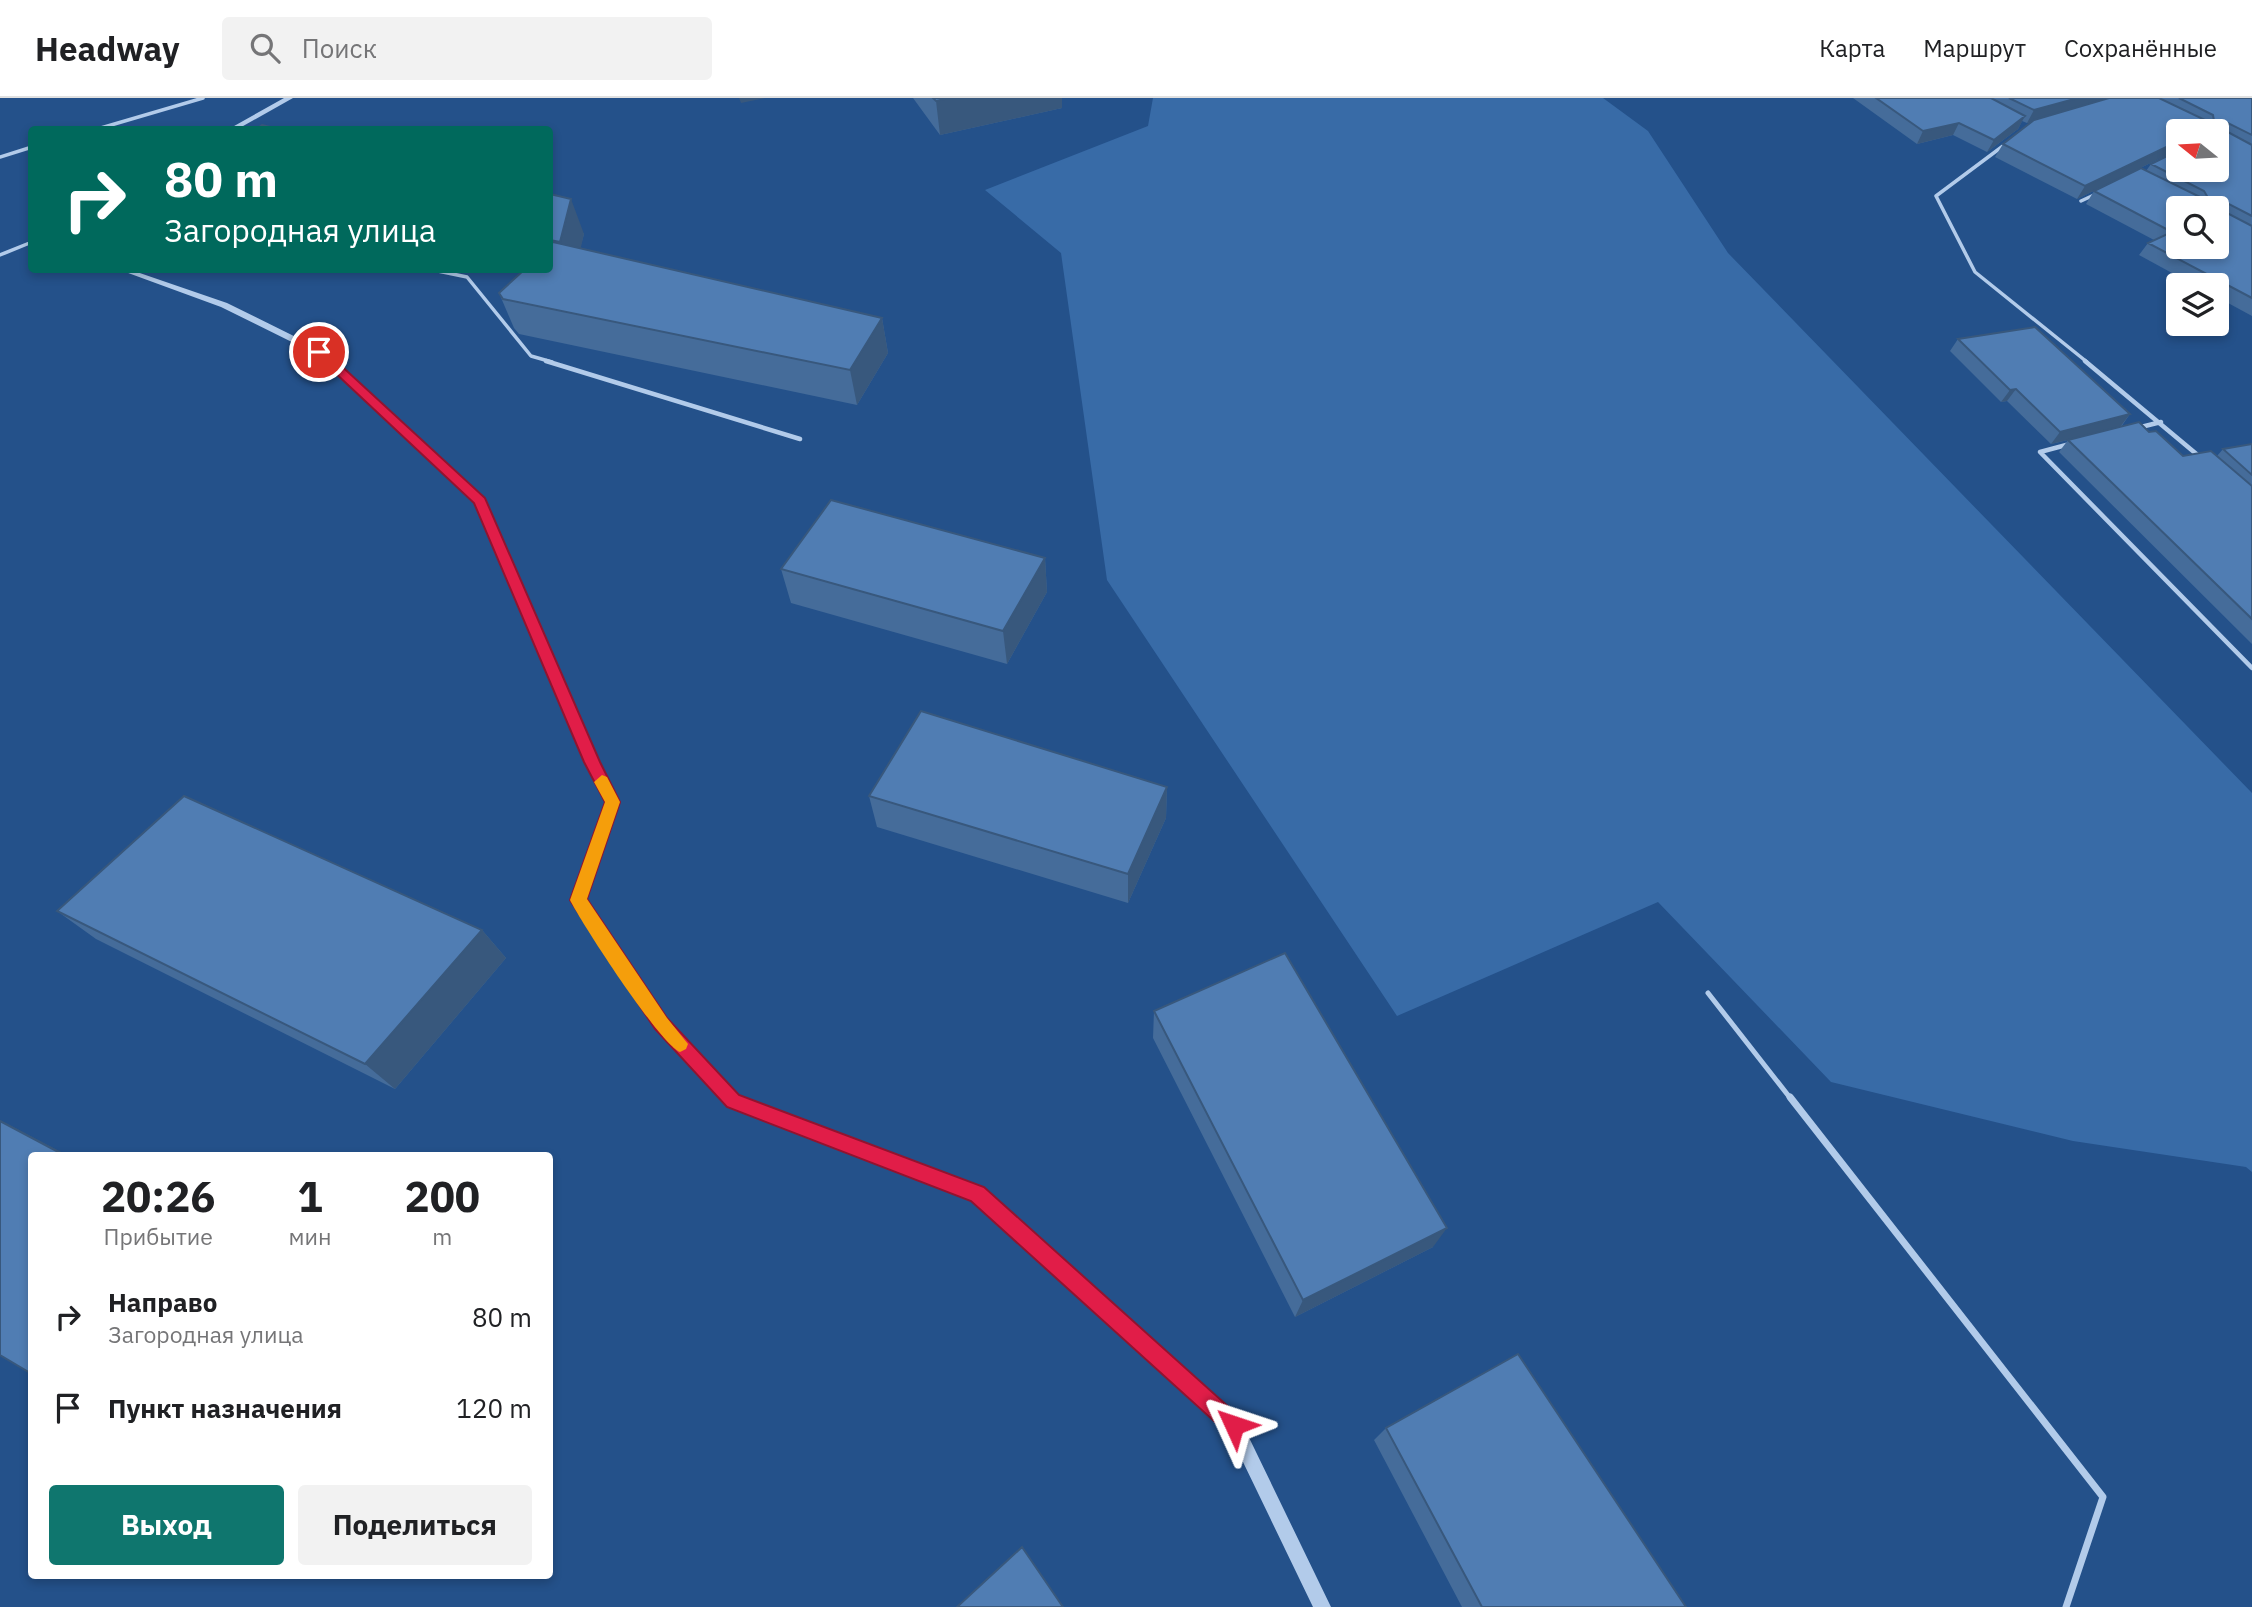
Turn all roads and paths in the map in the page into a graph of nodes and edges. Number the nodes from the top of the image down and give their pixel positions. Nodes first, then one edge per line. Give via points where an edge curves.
1 (203, 98) edge
2 (289, 98) edge
3 (108, 126) edge
4 (237, 126) edge
5 (2016, 136) edge
6 (28, 149) edge
7 (0, 157) edge
8 (2102, 191) edge
9 (2081, 201) edge
10 (28, 244) edge
11 (0, 255) edge
12 (132, 273) edge
13 (448, 273) edge
14 (2161, 422) junction
15 (2134, 428) edge
16 (800, 439) dead end
17 (2080, 442) edge
18 (2202, 458) edge
19 (2252, 668) edge
20 (1708, 993) dead end
21 (1322, 1607) edge
22 (2066, 1607) edge

1 - 3 lane
2 - 4 street
5 - 14 lane via 1936,196 1975,272
6 - 7 lane
8 - 9 lane
10 - 11 lane
12 - 21 street via 223,305 319,352 480,501 612,802 578,900 661,1024 733,1101 977,1194 1234,1425
13 - 16 lane via 467,277 531,356
14 - 15 lane
14 - 18 lane
17 - 19 lane via 2040,452
20 - 22 lane via 2103,1497

